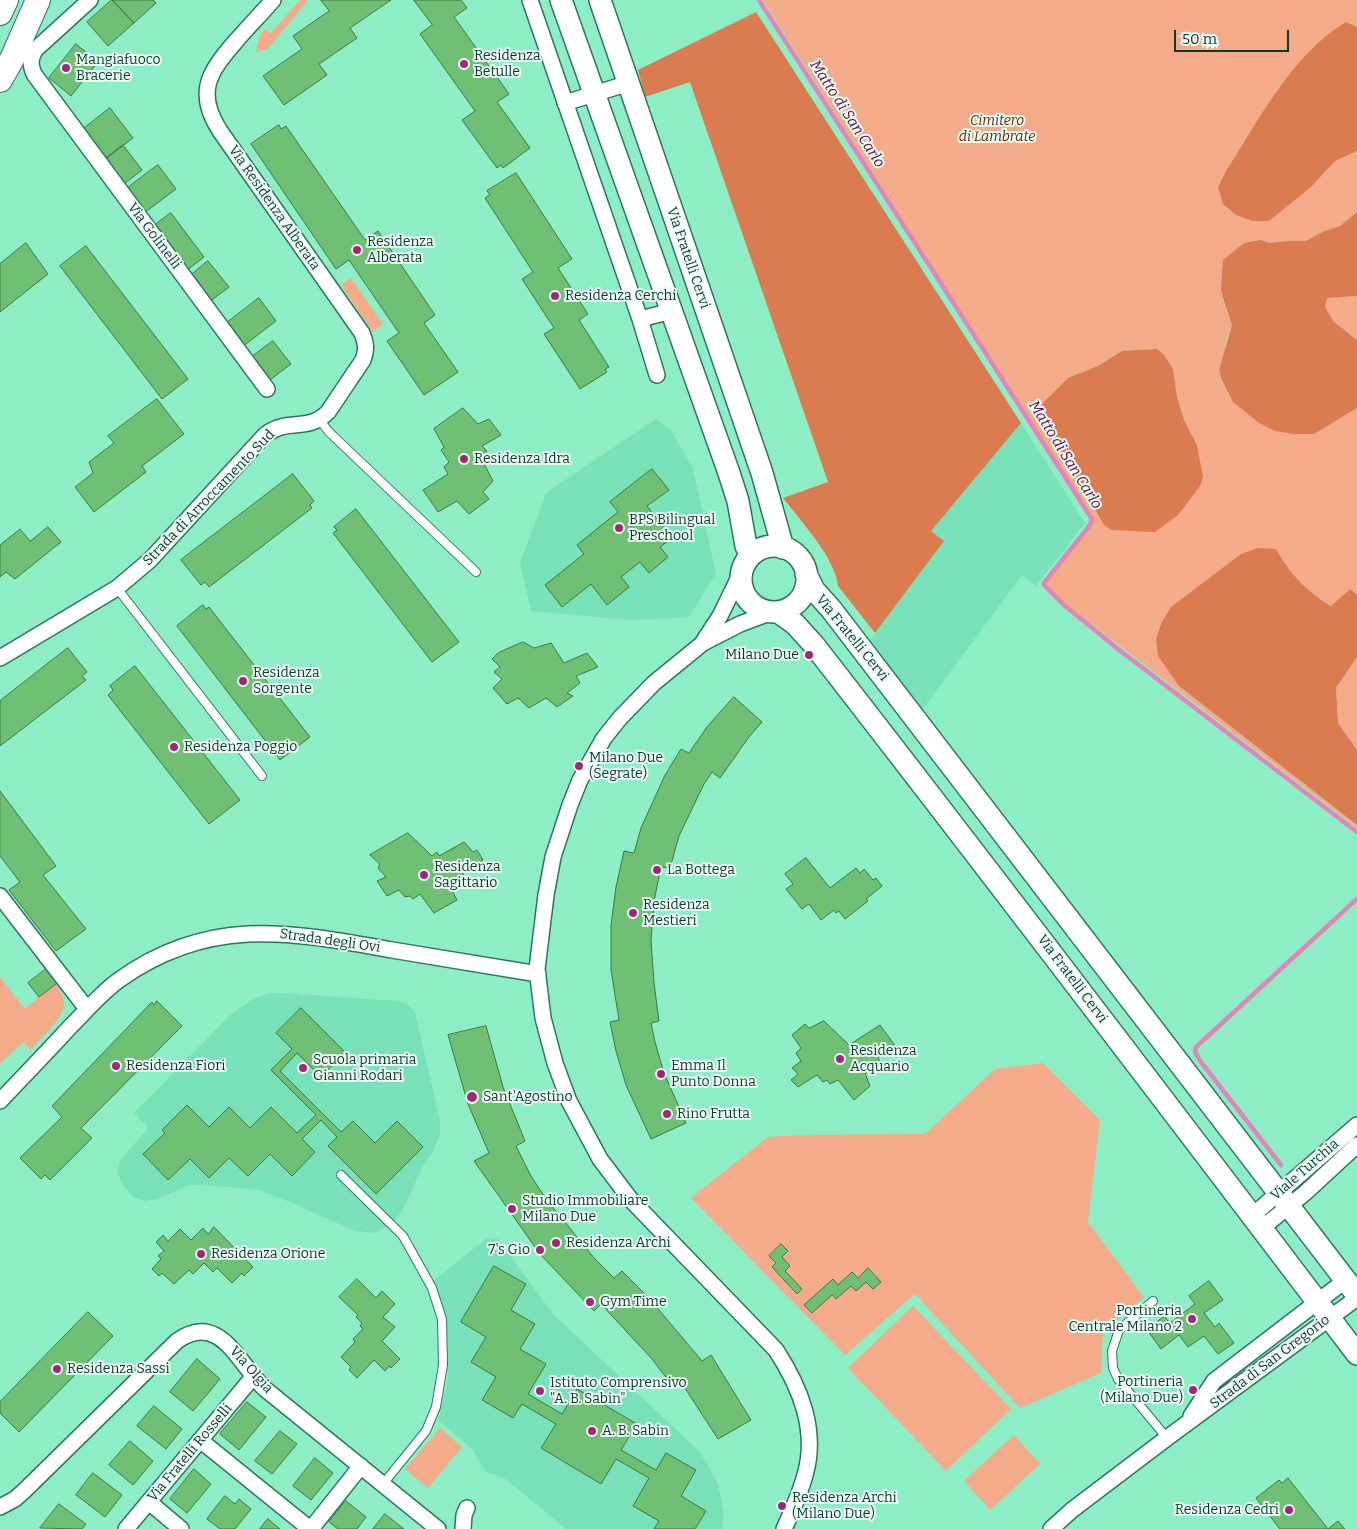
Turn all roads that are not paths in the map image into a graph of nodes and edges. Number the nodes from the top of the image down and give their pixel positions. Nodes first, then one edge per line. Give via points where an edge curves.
1 (6, 0) edge
2 (38, 0) edge
3 (90, 0) edge
4 (273, 0) edge
5 (530, 0) edge
6 (562, 0) edge
7 (600, 0) edge
8 (0, 13) edge
9 (0, 80) edge
10 (629, 83) junction
11 (595, 94) junction
12 (565, 103) junction
13 (672, 311) junction
14 (640, 319) junction
15 (657, 375) dead end
16 (267, 389) dead end
17 (320, 418) junction
18 (784, 548) junction
19 (746, 564) junction
20 (476, 572) dead end
21 (806, 574) junction
22 (117, 588) junction
23 (775, 612) junction
24 (703, 643) junction
25 (0, 658) edge
26 (262, 776) dead end
27 (0, 896) edge
28 (538, 974) junction
29 (87, 1009) junction
30 (0, 1101) edge
31 (1357, 1125) edge
32 (1357, 1145) edge
33 (341, 1174) dead end
34 (1284, 1200) junction
35 (1258, 1222) junction
36 (1353, 1291) edge
37 (1153, 1301) dead end
38 (1323, 1310) junction
39 (1357, 1354) edge
40 (253, 1377) junction
41 (1167, 1438) junction
42 (200, 1440) junction
43 (361, 1466) junction
44 (383, 1484) junction
45 (149, 1502) junction
46 (0, 1507) edge
47 (467, 1508) dead end
48 (126, 1529) edge
49 (181, 1529) edge
50 (310, 1529) edge
51 (438, 1529) edge
52 (464, 1529) edge
53 (784, 1529) edge
54 (1051, 1529) edge

1 - 8 main road
2 - 9 main road
3 - 16 street, Via Golinelli via 35,50 31,66 41,84
4 - 17 street, Via Residenza Alberata via 219,60 212,72 207,98 220,131 365,341 363,360
5 - 12 street
6 - 11 street
7 - 10 street, Via Fratelli Cervi
10 - 11 street
10 - 18 street, Via Fratelli Cervi via 716,329
11 - 12 street
11 - 13 street
12 - 14 street
13 - 14 street
13 - 19 street via 738,501
14 - 15 street
17 - 20 lane via 329,432
17 - 22 street, Strada di Arroccamento Sud via 307,424 277,427 265,435 150,560
18 - 19 street via 770,546 757,551
18 - 21 street via 796,554
19 - 23 street via 742,587 748,599 759,608
19 - 24 street
21 - 23 street via 803,595 797,603
21 - 34 street, Via Fratelli Cervi via 814,590
22 - 25 street, Strada di Arroccamento Sud
22 - 26 lane
23 - 24 street via 740,624
23 - 35 street, Via Fratelli Cervi via 795,624 826,660
24 - 28 street via 654,683 620,718 604,738 583,775 553,856
27 - 29 street
28 - 29 street, Strada degli Ovi via 320,937 258,934 204,940 160,955 117,981
28 - 53 street via 543,1018 555,1063 569,1101 600,1159 631,1200 776,1350 801,1395 809,1451 806,1473
29 - 30 street, Strada degli Ovi
31 - 34 street, Viale Turchia
32 - 34 street, Viale Turchia
33 - 44 lane via 402,1236 432,1288 442,1319 443,1365 436,1407 426,1431
34 - 35 street, Viale Turchia
34 - 36 street, Via Fratelli Cervi
35 - 38 street, Via Fratelli Cervi
36 - 38 street
36 - 38 street, Strada di San Gregorio
37 - 41 lane via 1119,1330 1112,1350 1112,1368
38 - 39 street, Via Fratelli Cervi
38 - 41 street, Strada di San Gregorio via 1214,1381 1184,1426
40 - 42 street, Via Fratelli Rosselli
40 - 43 street, Via Olgia
40 - 46 street, Via Olgia via 219,1337 198,1331 185,1336 15,1500
41 - 54 street, Strada di San Gregorio
42 - 45 street, Via Fratelli Rosselli
42 - 50 street
43 - 44 street, Via Olgia
43 - 50 street
44 - 51 street, Via Olgia
45 - 48 street, Via Fratelli Rosselli
45 - 49 street
47 - 52 street

